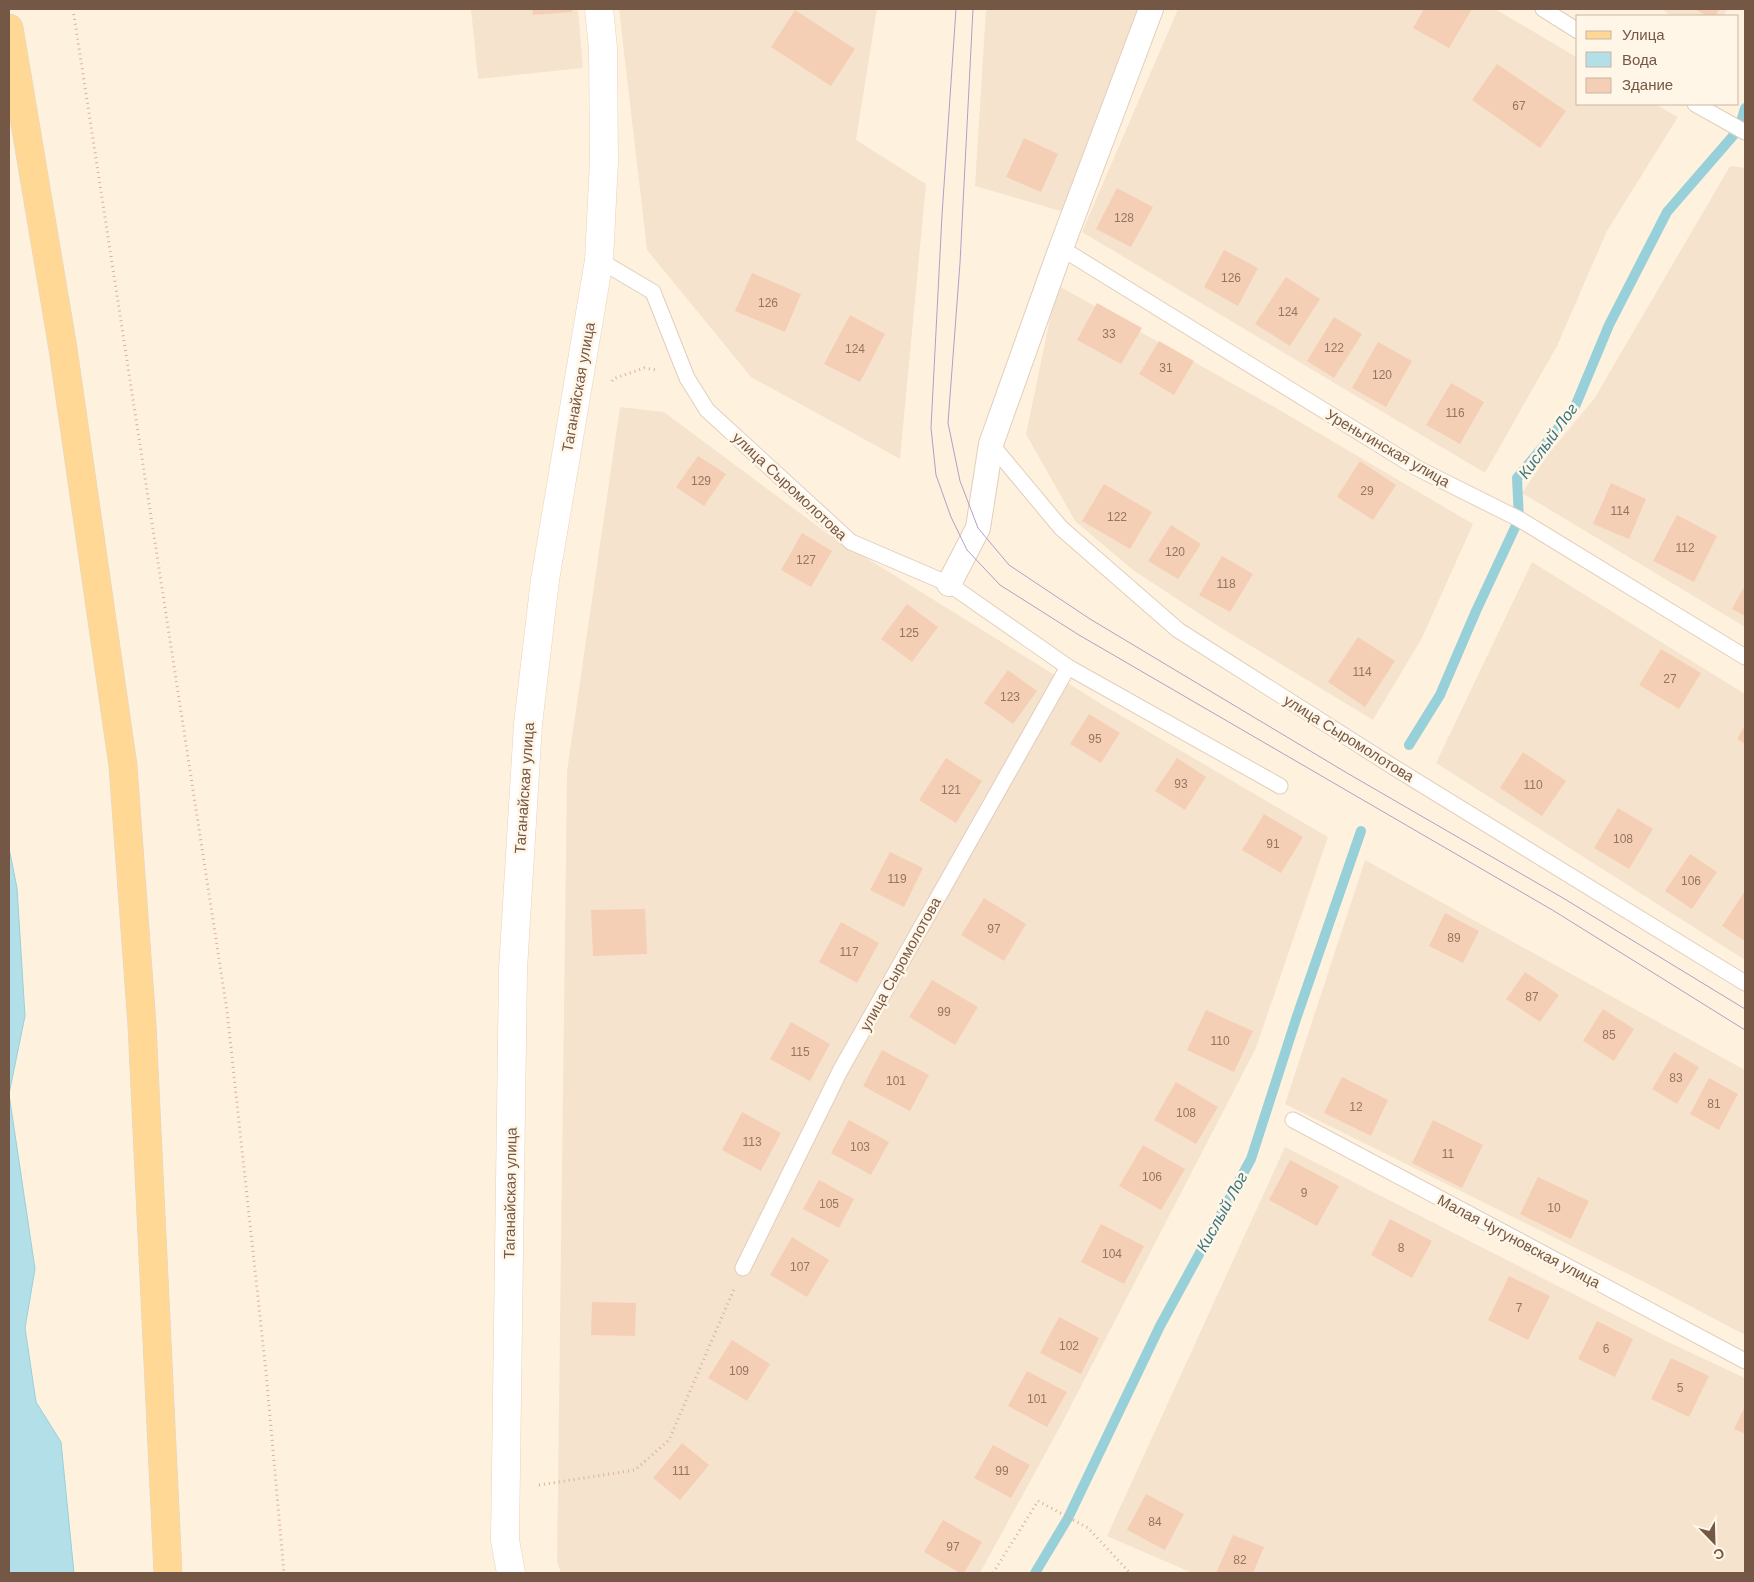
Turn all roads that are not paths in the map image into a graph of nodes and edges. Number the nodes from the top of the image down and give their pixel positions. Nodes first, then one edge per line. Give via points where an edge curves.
1 (599, 9) edge
2 (1150, 9) edge
3 (1543, 9) edge
4 (9, 28) edge
5 (1576, 31) edge
6 (1697, 105) edge
7 (1745, 132) edge
8 (1061, 248) junction
9 (599, 260) junction
10 (991, 444) junction
11 (949, 584) junction
12 (1745, 657) edge
13 (1068, 666) junction
14 (1280, 786) dead end
15 (1745, 983) edge
16 (1293, 1120) dead end
17 (744, 1268) road end
18 (1745, 1362) edge
19 (168, 1573) edge
20 (511, 1573) edge

1 - 9 main road, Таганайская улица via 603,48 604,161
2 - 8 street
3 - 5 lane
4 - 19 main road via 64,358 123,766 142,1025
6 - 7 lane
8 - 10 street
8 - 12 lane, Уреньгинская улица via 1417,468 1519,519
9 - 11 lane, улица Сыромолотова via 652,292 687,378 707,410 851,542
9 - 20 main road, Таганайская улица via 545,580 528,724 514,969 505,1540
10 - 11 street via 978,528
10 - 15 lane, улица Сыромолотова via 1061,528 1178,630
11 - 13 lane, улица Сыромолотова
13 - 14 lane, улица Сыромолотова
13 - 17 lane, улица Сыромолотова via 840,1071
16 - 18 lane, Малая Чугуновская улица

